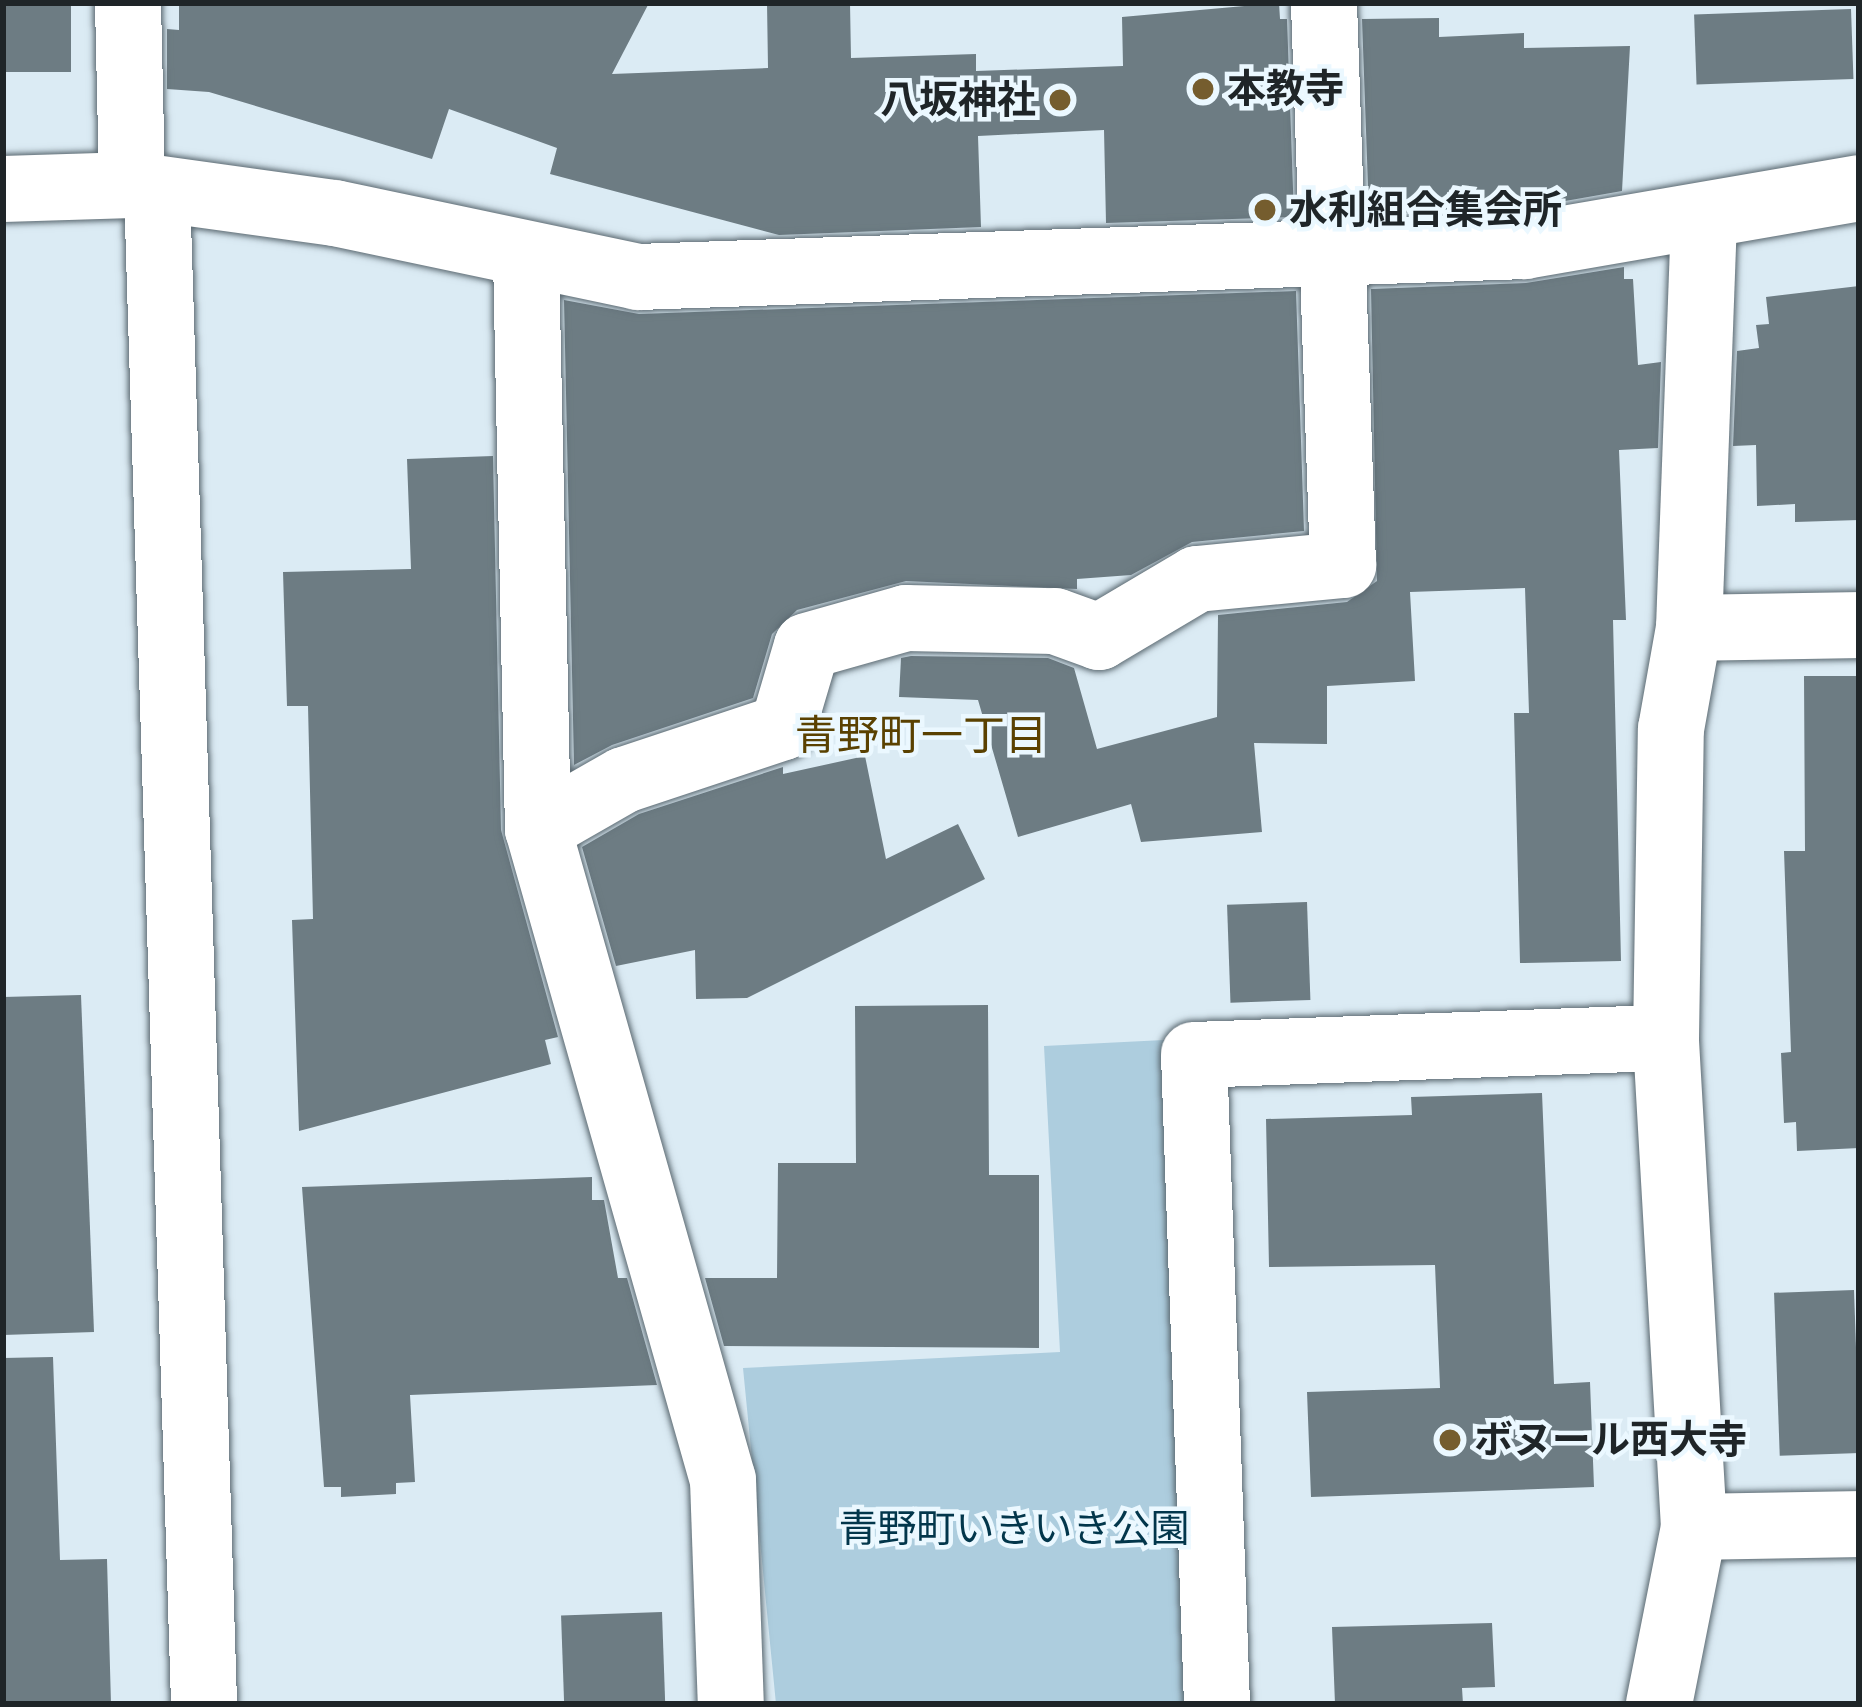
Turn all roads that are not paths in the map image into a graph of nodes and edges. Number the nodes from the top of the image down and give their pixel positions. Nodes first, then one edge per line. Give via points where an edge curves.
1 (128, 3) edge
2 (1324, 3) edge
3 (144, 187) junction
4 (1859, 188) edge
5 (3, 189) edge
6 (1704, 219) junction
7 (1334, 255) junction
8 (526, 258) junction
9 (1859, 626) edge
10 (1689, 628) junction
11 (538, 829) junction
12 (1666, 1038) junction
13 (1859, 1524) edge
14 (1694, 1527) junction
15 (204, 1704) edge
16 (731, 1704) edge
17 (1217, 1704) edge
18 (1659, 1704) edge

1 - 3 street
2 - 7 street
3 - 5 street
3 - 8 street via 335,213
3 - 15 street
4 - 6 street
6 - 7 street via 1524,246
6 - 10 street
7 - 8 street via 638,277
7 - 11 street via 1343,565 1197,579 1099,637 1054,621 906,618 807,646 783,727 623,780
8 - 11 street
9 - 10 street
10 - 12 street via 1671,729
11 - 16 street via 723,1480
12 - 14 street
12 - 17 street via 1194,1055
13 - 14 street
14 - 18 street

